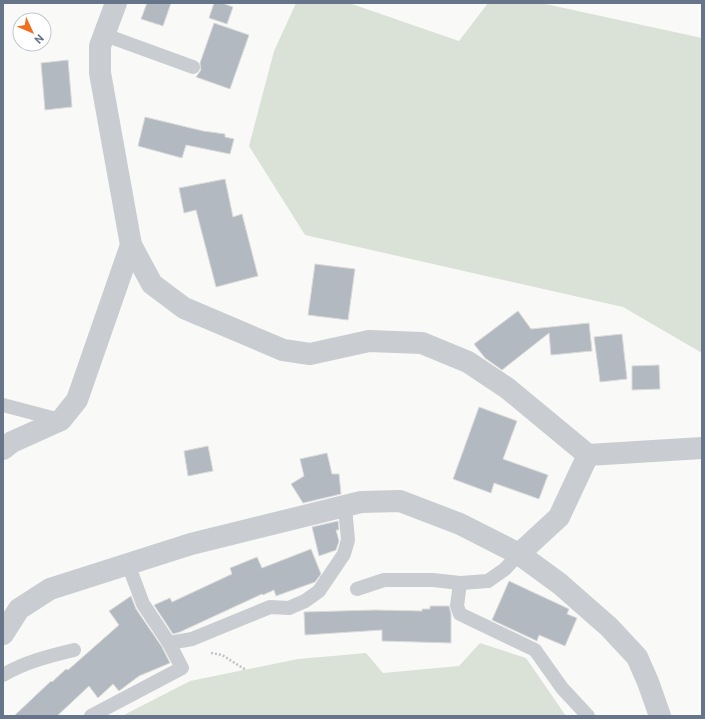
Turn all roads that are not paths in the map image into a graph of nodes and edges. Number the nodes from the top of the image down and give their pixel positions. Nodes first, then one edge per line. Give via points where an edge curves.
1 (116, 3) edge
2 (105, 35) junction
3 (193, 68) dead end
4 (131, 245) junction
5 (3, 405) edge
6 (61, 420) junction
7 (702, 448) edge
8 (3, 449) edge
9 (588, 455) junction
10 (345, 507) junction
11 (519, 554) junction
12 (128, 564) junction
13 (460, 583) junction
14 (357, 589) dead end
15 (3, 634) edge
16 (169, 643) junction
17 (74, 650) dead end
18 (3, 675) edge
19 (90, 716) edge
20 (588, 716) edge
21 (660, 716) edge

1 - 2 street
2 - 3 lane
2 - 4 street via 100,46 100,73
4 - 6 street via 76,400
4 - 9 street via 152,284 184,308 283,350 310,354 369,341 422,343 468,362 508,388
5 - 6 lane
6 - 8 street via 12,442
7 - 9 street
9 - 11 street via 558,517
10 - 11 street via 361,502 400,501 460,524
10 - 12 street via 191,544
10 - 16 lane via 348,540 344,554 319,591 289,608 270,607 192,639
11 - 13 lane via 505,569 488,581
11 - 21 street via 560,584 609,627 637,658
12 - 15 street via 50,589 19,609
12 - 16 lane via 143,604
13 - 14 lane via 384,580
13 - 20 lane via 460,614 534,650 562,688
16 - 19 lane via 182,668
17 - 18 lane via 44,657

